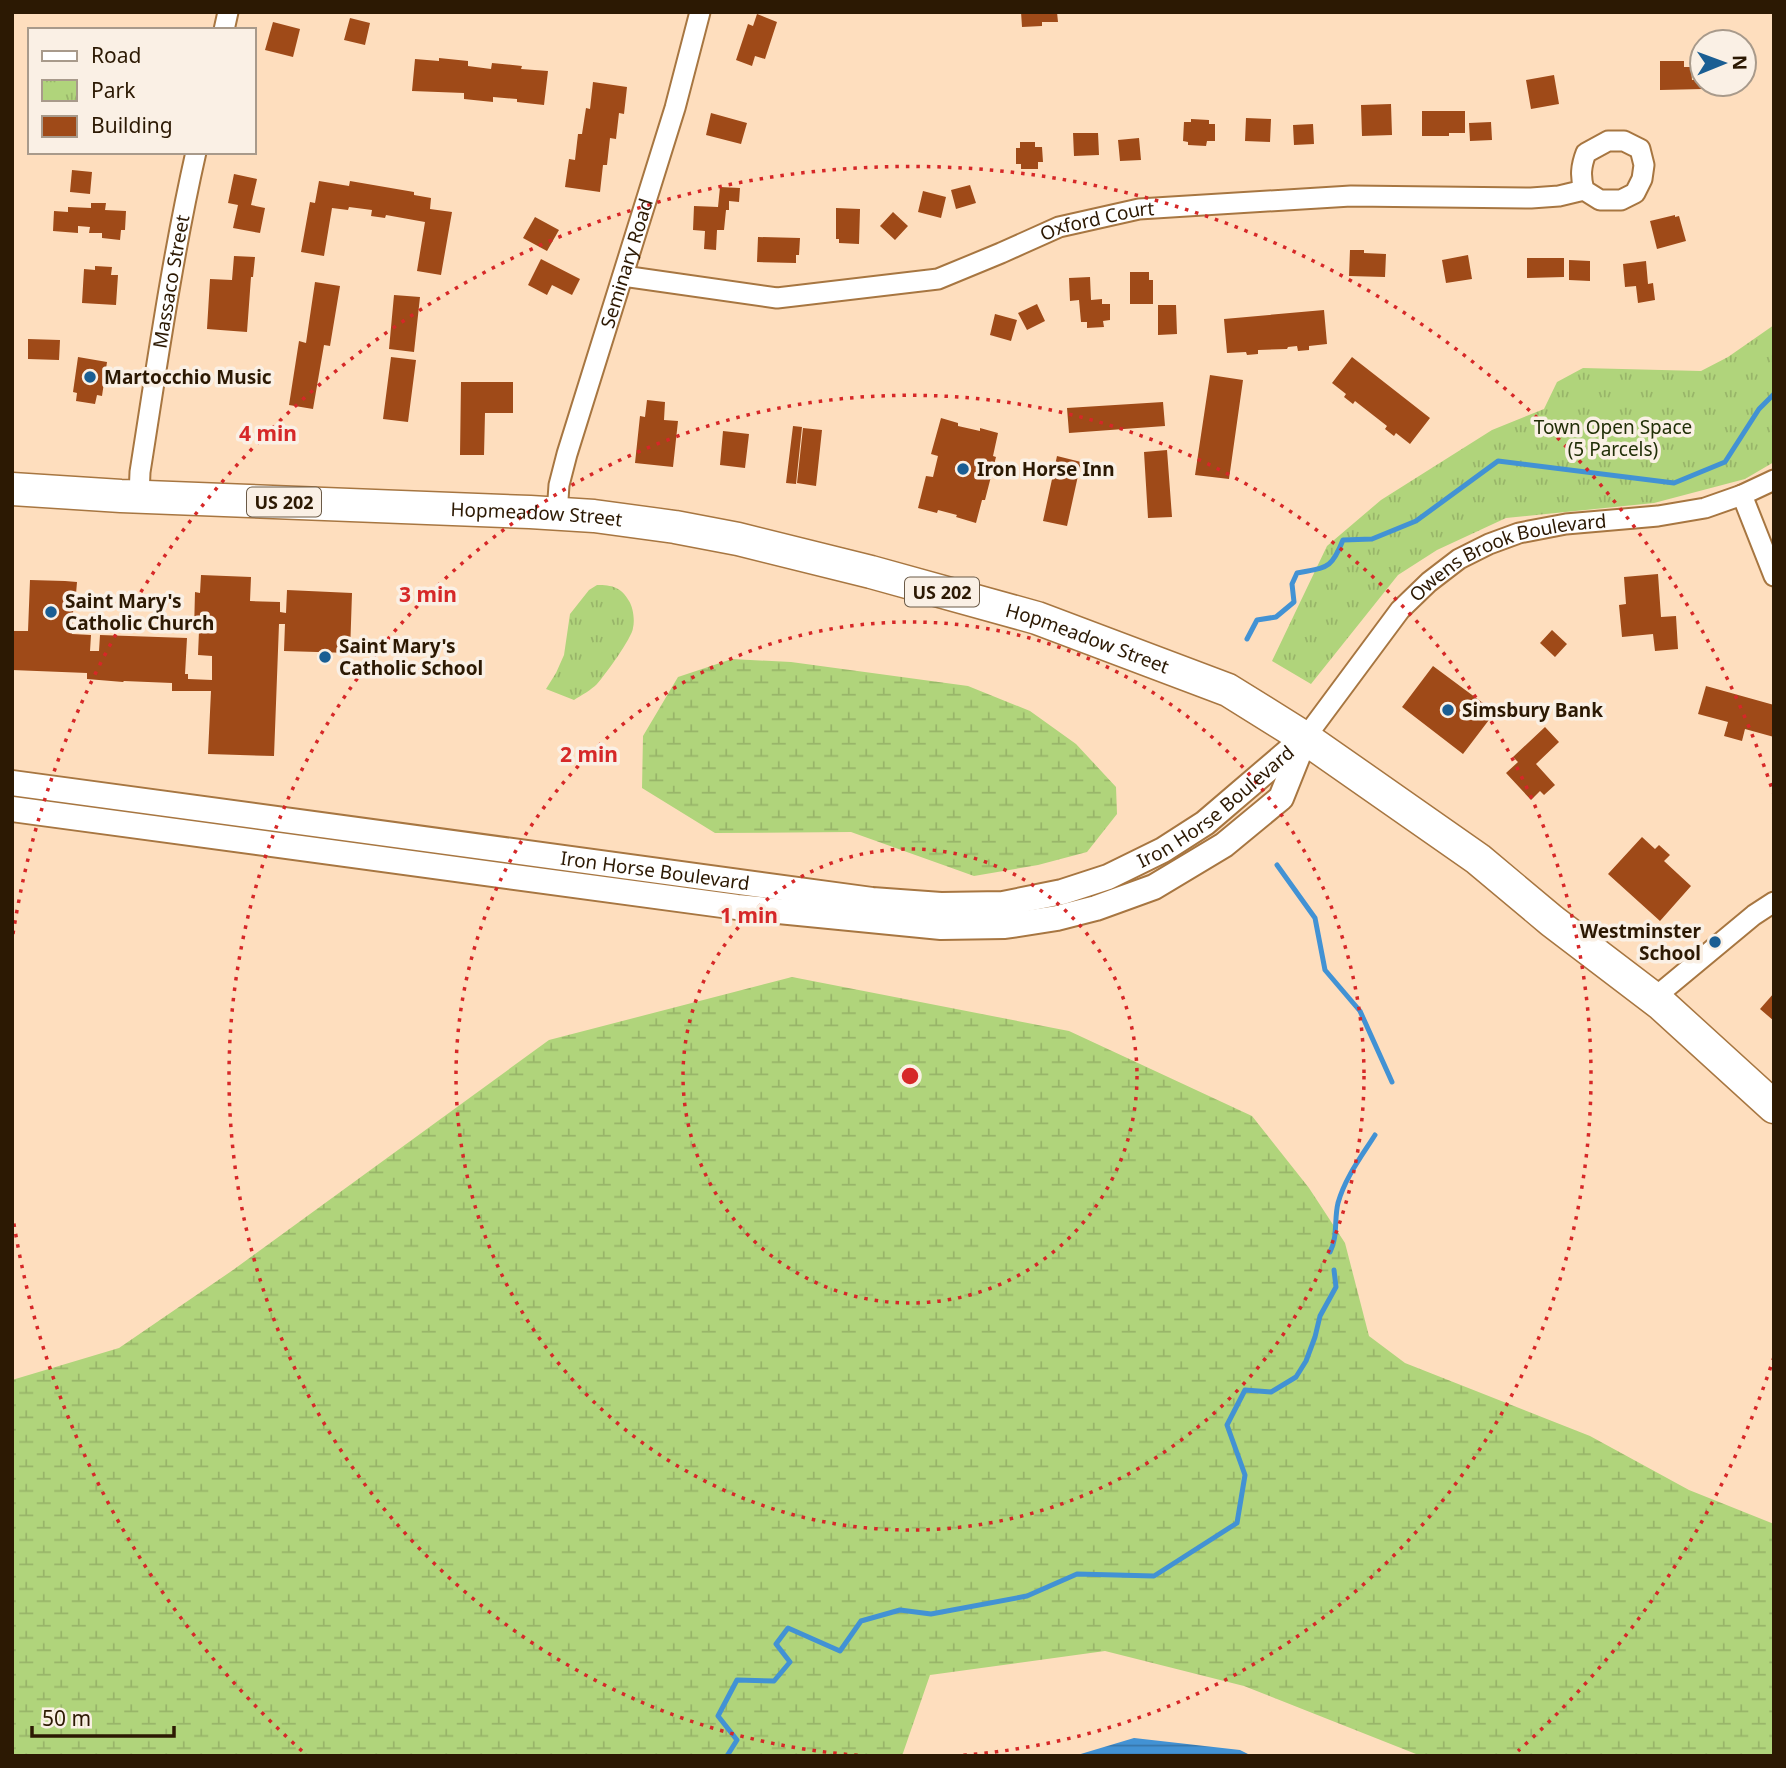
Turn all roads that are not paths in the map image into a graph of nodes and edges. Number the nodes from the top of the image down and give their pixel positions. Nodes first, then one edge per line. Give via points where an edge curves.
1 (700, 12) edge
2 (196, 154) edge
3 (1584, 190) dead end
4 (623, 276) junction
5 (1774, 480) edge
6 (12, 489) edge
7 (1742, 495) junction
8 (139, 496) junction
9 (557, 514) junction
10 (1774, 576) edge
11 (1305, 738) junction
12 (12, 783) edge
13 (12, 809) edge
14 (1774, 902) edge
15 (1654, 998) junction
16 (1774, 1107) edge

1 - 4 street, Seminary Road
2 - 8 street, Massaco Street via 173,268
3 - 4 street, Oxford Court via 1531,198 1351,196 1139,209 1059,227 938,279 777,298
4 - 9 street, Seminary Road via 567,454
5 - 7 street, Owens Brook Boulevard
6 - 8 highway, Hopmeadow Street / US 202
7 - 10 street
7 - 11 street, Owens Brook Boulevard via 1705,508 1520,533 1459,559 1400,610
8 - 9 highway, Hopmeadow Street / US 202
9 - 11 highway, Hopmeadow Street / US 202 via 738,539 1037,618 1228,690
11 - 12 street, Iron Horse Boulevard via 1205,823 1163,850 1108,877 1003,904 872,900
11 - 13 street, Iron Horse Boulevard via 1281,798 1224,845 1154,887 1057,918 1005,926 941,927 737,906
11 - 15 highway, Hopmeadow Street / US 202 via 1478,859
14 - 15 street
15 - 16 highway, Hopmeadow Street / US 202

